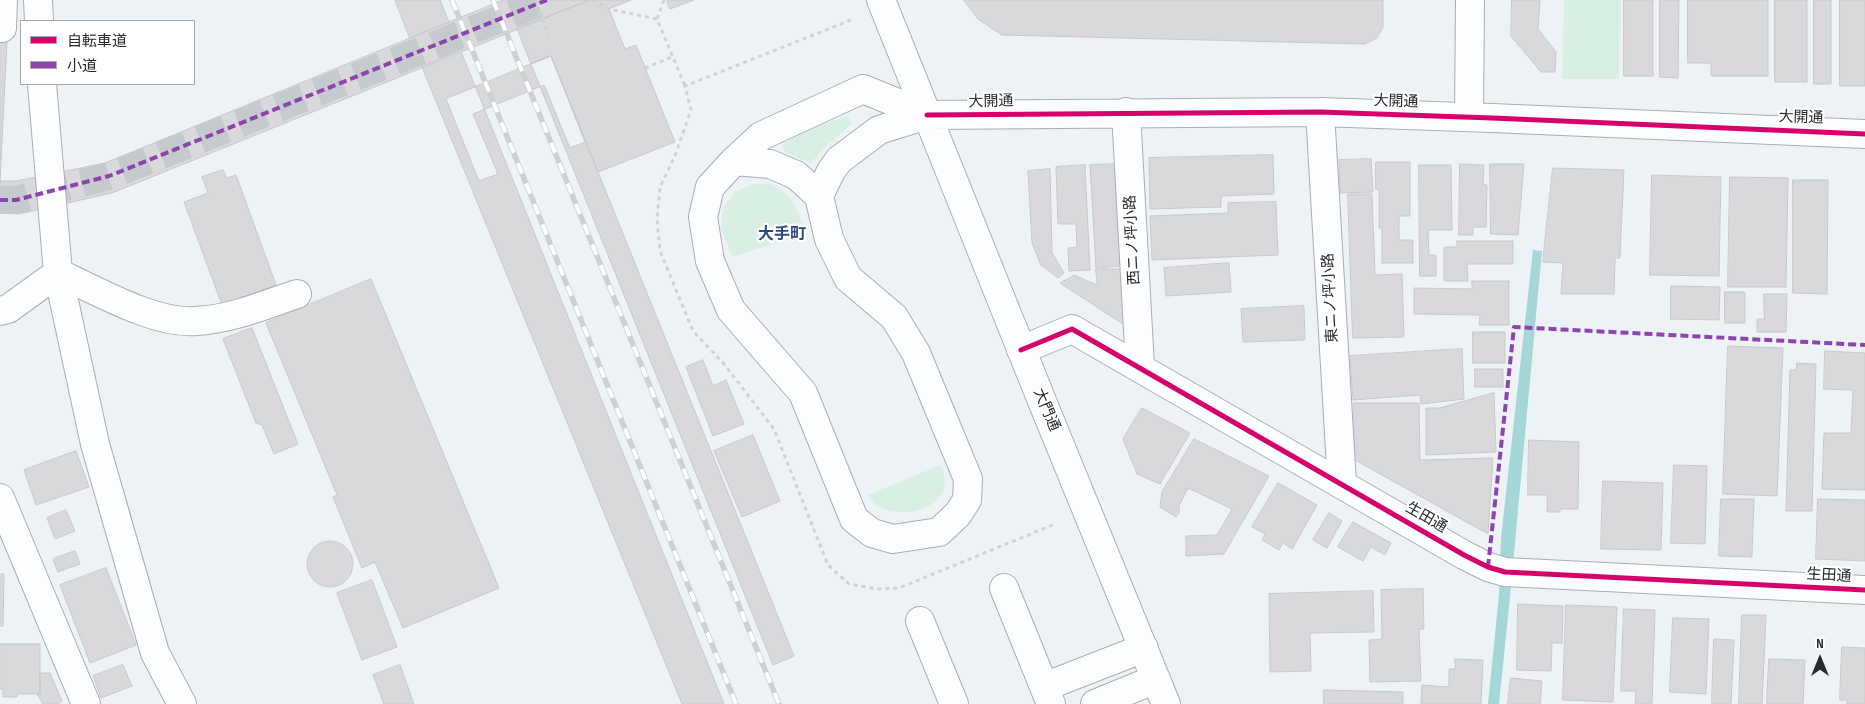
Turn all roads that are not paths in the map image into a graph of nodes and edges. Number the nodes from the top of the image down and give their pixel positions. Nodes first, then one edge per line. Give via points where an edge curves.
1 (3, 0) edge
2 (38, 0) edge
3 (881, 0) edge
4 (1470, 0) edge
5 (39, 20) edge
6 (0, 28) edge
7 (42, 85) edge
8 (1126, 112) junction
9 (1320, 112) junction
10 (927, 115) junction
11 (1469, 117) junction
12 (1865, 134) edge
13 (734, 161) junction
14 (819, 196) junction
15 (58, 273) junction
16 (297, 294) dead end
17 (0, 311) edge
18 (1021, 350) junction
19 (1140, 367) junction
20 (1342, 484) junction
21 (0, 498) edge
22 (1004, 588) dead end
23 (1865, 590) edge
24 (920, 620) dead end
25 (1144, 648) junction
26 (1156, 679) junction
27 (1047, 696) edge
28 (86, 704) edge
29 (182, 704) edge
30 (954, 704) edge
31 (1095, 704) edge
32 (1166, 704) edge

1 - 6 street
2 - 5 street
3 - 10 street, 大門通
4 - 11 street
7 - 15 street
8 - 9 street, 大開通
8 - 10 street, 大開通
8 - 19 street, 西ニノ坪小路
9 - 11 street, 大開通
9 - 20 street, 東ニノ坪小路
10 - 13 street via 863,89 761,136
10 - 14 street via 880,130 839,160
10 - 18 street, 大門通
11 - 12 street, 大開通
13 - 14 street via 770,164 796,175
13 - 14 street via 710,187 703,217 710,261 731,310 803,393 854,519 872,533 893,539 939,532 967,500 968,479 916,352 894,318 848,278 829,239
15 - 16 street via 134,308 174,320 196,322 234,316
15 - 17 street via 8,309
15 - 29 street via 95,444 152,644
18 - 19 street, 生田通 via 1072,329
18 - 25 street, 大門通
19 - 20 street, 生田通
20 - 23 street, 生田通 via 1477,562 1504,572
21 - 28 street
22 - 27 street
24 - 30 street
25 - 26 street, 大門通
25 - 27 street
26 - 31 street
26 - 32 street, 大門通

